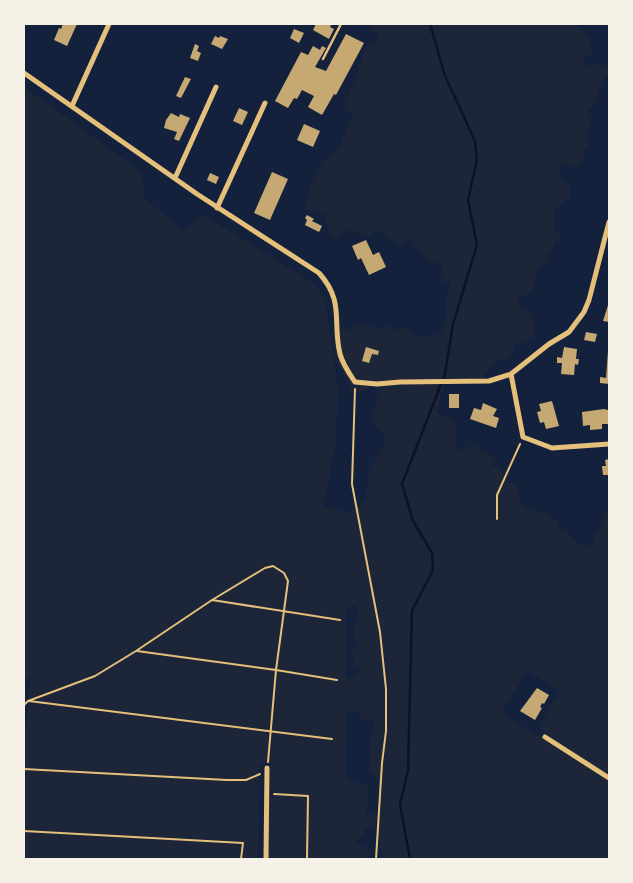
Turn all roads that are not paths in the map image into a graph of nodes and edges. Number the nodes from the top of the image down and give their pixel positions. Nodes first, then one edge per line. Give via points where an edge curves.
1 (109, 24) edge
2 (341, 24) edge
3 (323, 58) dead end
4 (24, 73) edge
5 (216, 87) dead end
6 (265, 103) dead end
7 (72, 106) junction
8 (175, 178) junction
9 (217, 208) junction
10 (609, 222) edge
11 (511, 374) junction
12 (609, 444) edge
13 (545, 736) dead end
14 (267, 769) road end
15 (609, 778) edge
16 (266, 859) edge

1 - 7 street
2 - 3 lane
4 - 7 street
5 - 8 street
6 - 9 street
7 - 8 street
8 - 9 street
9 - 11 street via 319,273 327,282 338,309 340,354 355,382 488,381
10 - 11 street via 584,312 568,332
11 - 12 street via 523,437 552,448
13 - 15 street
14 - 16 street

